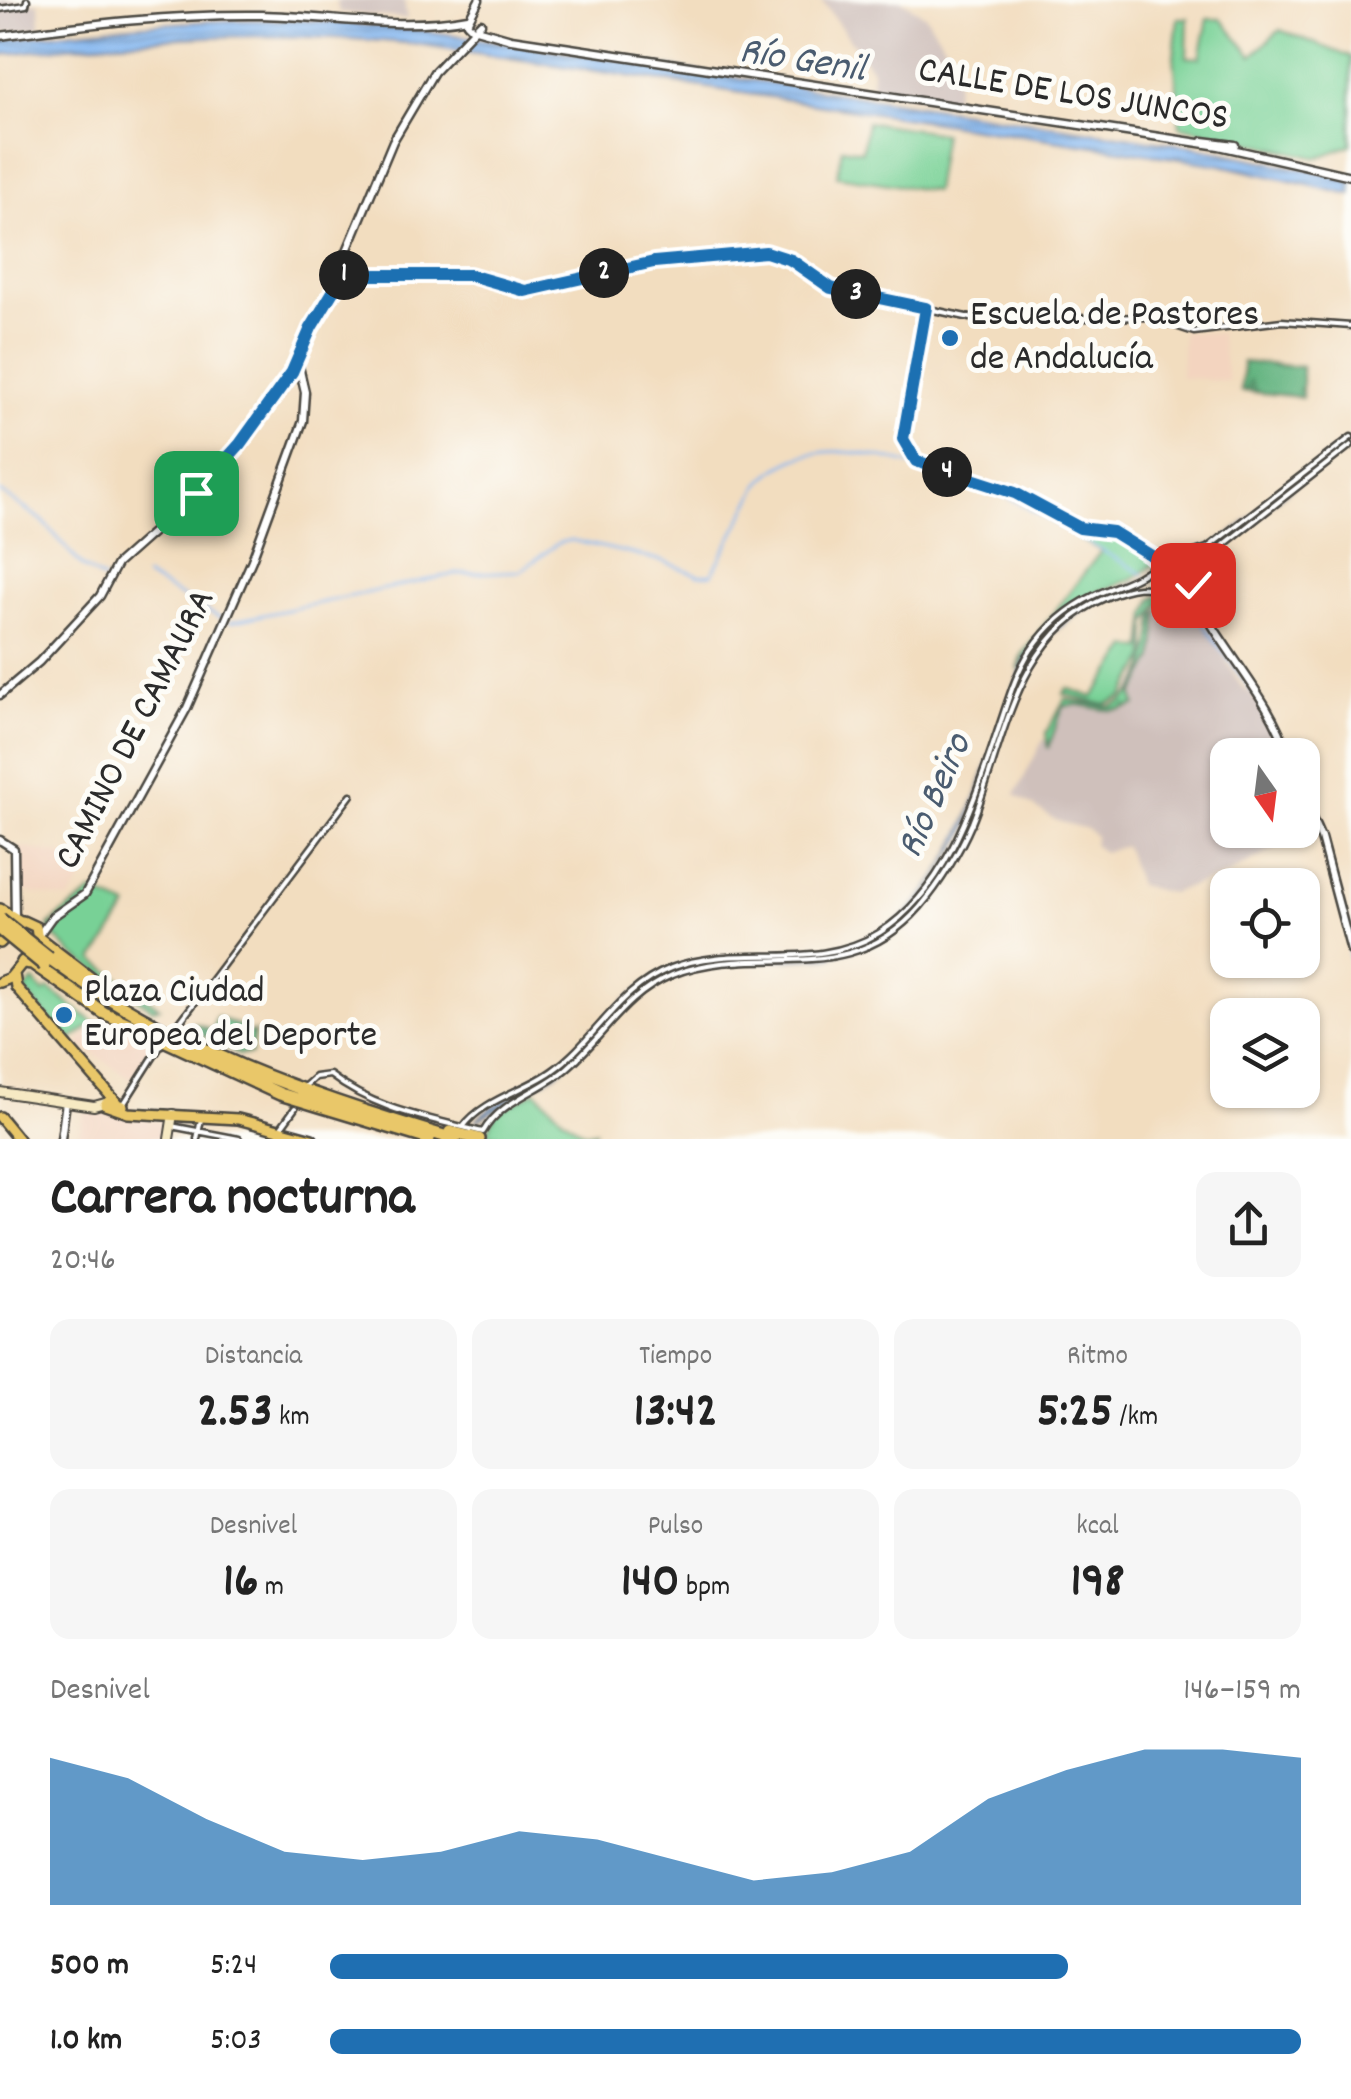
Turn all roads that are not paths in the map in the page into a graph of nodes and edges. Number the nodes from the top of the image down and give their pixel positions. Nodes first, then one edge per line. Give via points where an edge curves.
1 (27, 0) edge
2 (479, 1) edge
3 (0, 9) edge
4 (473, 23) junction
5 (0, 36) edge
6 (1351, 176) edge
7 (341, 273) junction
8 (926, 308) junction
9 (1351, 326) edge
10 (298, 362) junction
11 (1351, 437) edge
12 (1351, 446) edge
13 (1164, 560) junction
14 (1194, 576) joint
15 (1182, 577) junction
16 (0, 696) edge
17 (1283, 738) edge
18 (351, 795) dead end
19 (1320, 836) edge
20 (0, 840) edge
21 (11, 917) edge
22 (0, 930) edge
23 (39, 937) junction
24 (0, 943) edge
25 (1351, 951) edge
26 (23, 962) junction
27 (46, 962) junction
28 (14, 974) junction
29 (1, 982) edge
30 (152, 1034) junction
31 (167, 1036) junction
32 (74, 1056) junction
33 (304, 1086) dead end
34 (0, 1092) edge
35 (66, 1102) junction
36 (117, 1106) junction
37 (295, 1108) dead end
38 (173, 1114) junction
39 (0, 1117) edge
40 (200, 1118) junction
41 (291, 1118) junction
42 (172, 1126) junction
43 (463, 1127) junction
44 (199, 1131) junction
45 (286, 1133) edge
46 (414, 1133) edge
47 (18, 1139) edge
48 (61, 1139) edge
49 (169, 1139) edge
50 (197, 1139) edge
51 (239, 1139) edge
52 (312, 1139) edge
53 (428, 1139) edge
54 (454, 1139) edge
55 (480, 1139) edge

1 - 3 street
2 - 4 street
4 - 5 street, CALLE DE LOS JUNCOS via 168,17
4 - 6 street, CALLE DE LOS JUNCOS via 490,33 1225,142
4 - 7 street via 392,141
7 - 8 street via 470,275 525,291 654,262 766,252 791,260 831,288
7 - 10 street
8 - 9 street via 995,321 1148,317 1194,332 1282,321
8 - 13 street via 904,428 909,455 924,466 1015,493 1080,528 1113,532
10 - 16 street via 240,444 116,564 100,596
10 - 23 street, CAMINO DE CAMAURA via 303,421 195,692 85,894 52,917
11 - 13 street via 1207,548
12 - 14 street via 1226,543
13 - 15 street
13 - 43 street via 1146,576 1077,605 1038,641 1016,679 964,824 898,919 830,953 704,959 657,974 622,997 556,1069
14 - 15 street
15 - 17 street
15 - 43 street via 1171,593 1139,586 1095,602 1044,644 1022,681 964,838 922,904 894,931 833,958 705,966 660,980 627,1003 569,1067 496,1112 482,1132
18 - 31 street
19 - 25 street
20 - 21 street via 14,849
21 - 23 main road via 34,925
21 - 24 main road
21 - 27 highway, bridge
22 - 27 highway, bridge
23 - 26 main road
23 - 31 highway
26 - 28 main road
26 - 30 highway via 104,1014
27 - 30 highway
27 - 31 highway
28 - 29 main road
28 - 32 main road via 18,989
29 - 32 main road
30 - 46 highway via 258,1086
31 - 36 street
31 - 46 highway
32 - 36 main road
33 - 43 street via 330,1076 370,1101
34 - 35 main road
35 - 36 main road
35 - 48 street
36 - 38 main road
37 - 41 street
38 - 40 main road
38 - 42 main road
39 - 47 main road
40 - 44 street
40 - 45 main road
41 - 45 street
41 - 45 street
42 - 44 street
42 - 49 main road
44 - 50 street
44 - 51 street
45 - 52 main road
46 - 53 highway
46 - 54 highway
46 - 55 highway

